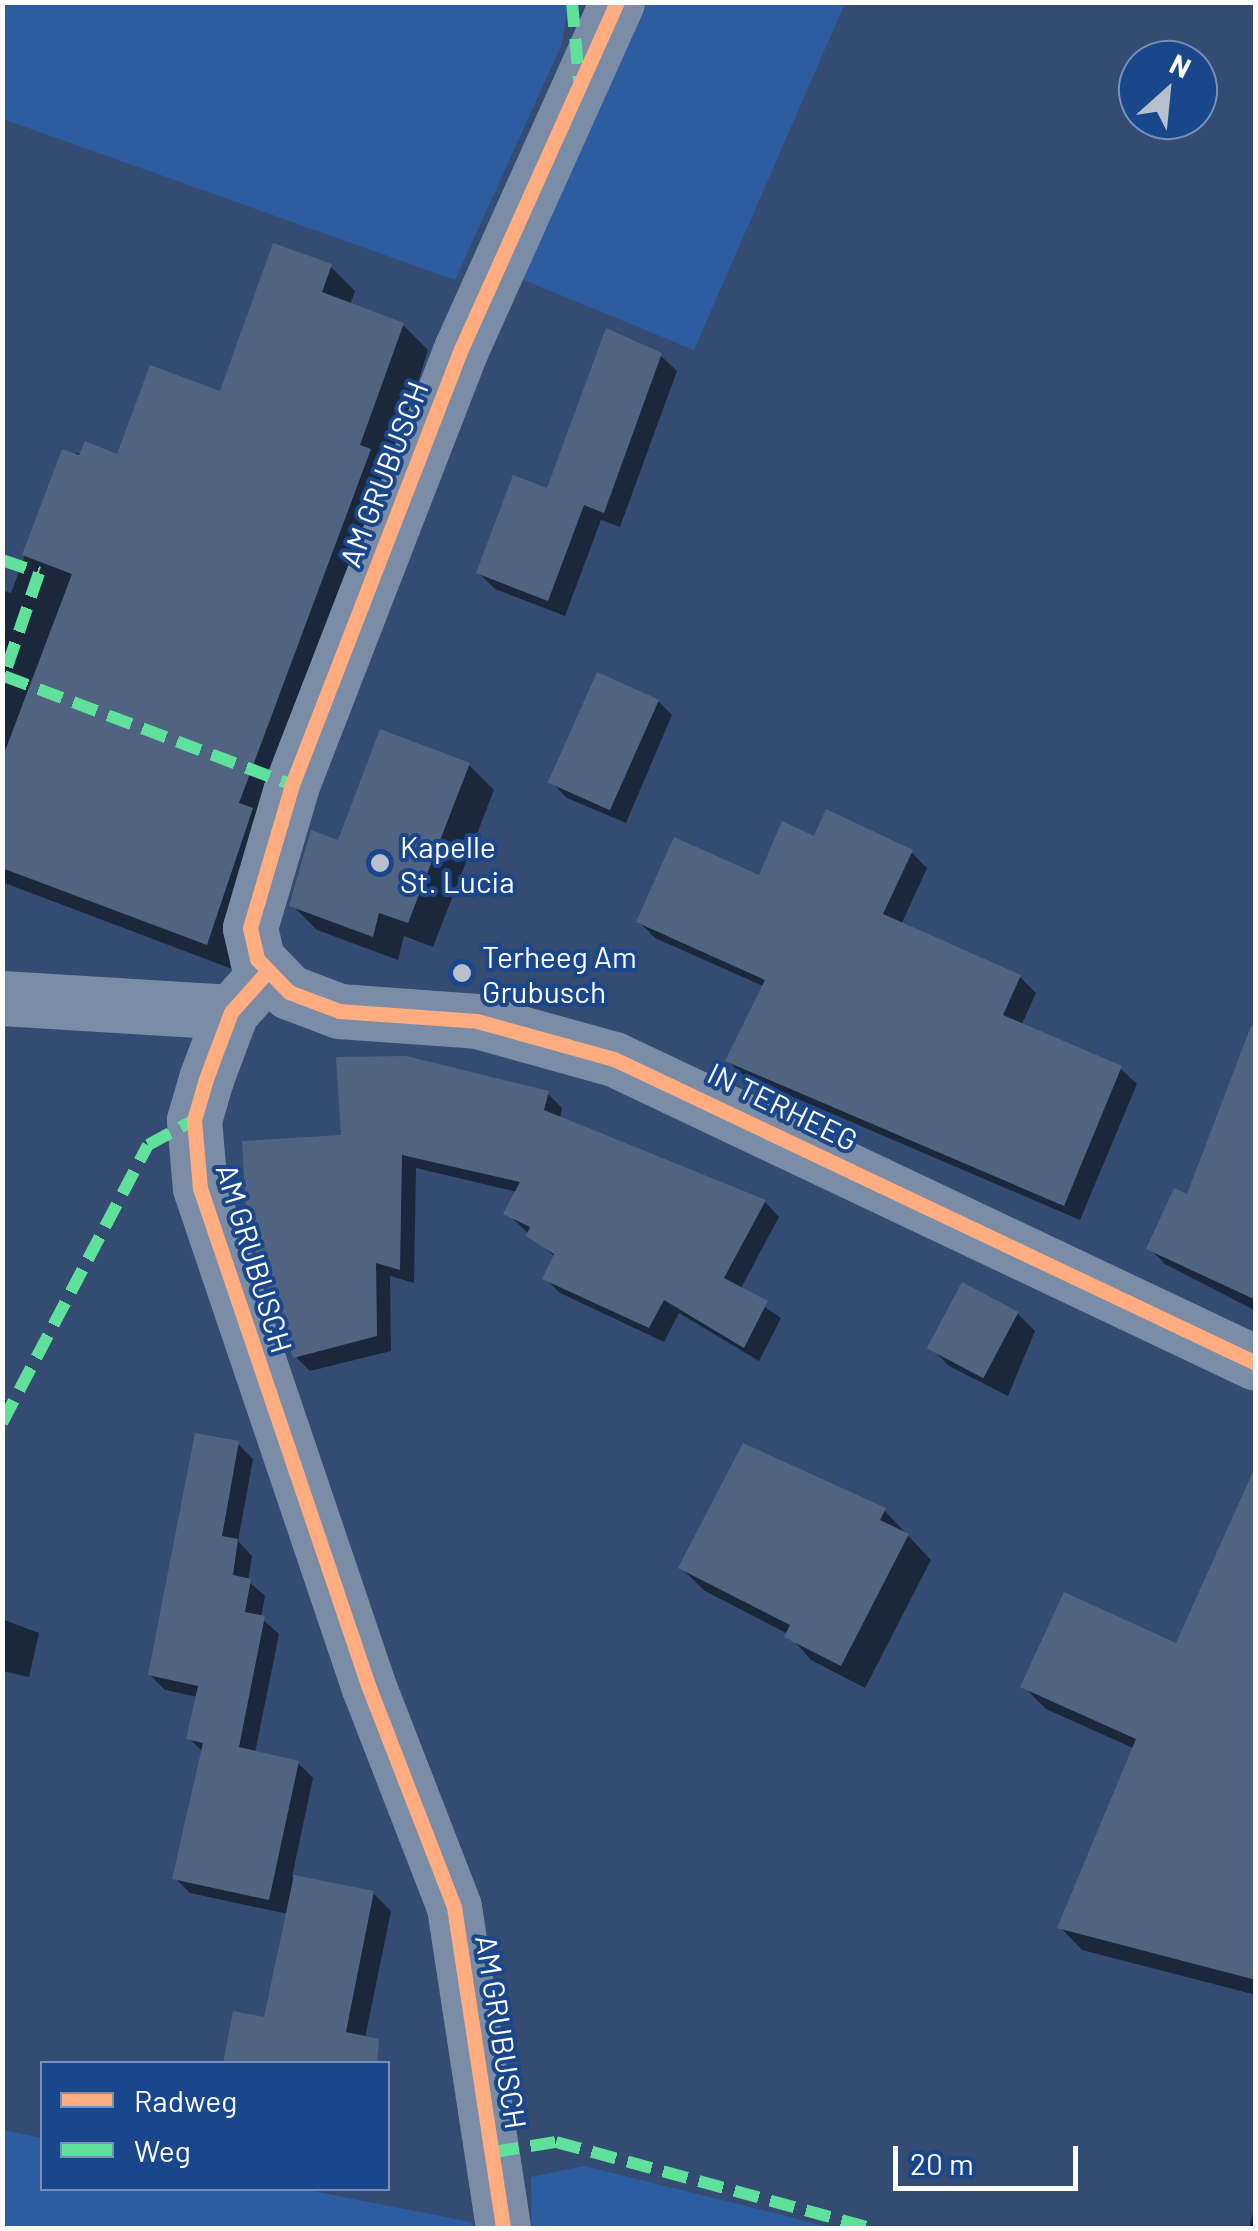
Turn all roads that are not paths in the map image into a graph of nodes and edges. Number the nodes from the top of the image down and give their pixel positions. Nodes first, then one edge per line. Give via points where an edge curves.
1 (617, 2) edge
2 (248, 993) junction
3 (2, 998) edge
4 (1256, 1363) edge
5 (502, 2228) edge

1 - 2 street, AM GRUBUSCH via 461,350 292,785 250,928
2 - 3 street, IN TERHEEG
2 - 4 street, IN TERHEEG via 289,992 339,1010 478,1021 614,1058
2 - 5 street, AM GRUBUSCH via 194,1120 200,1188 368,1685 454,1908

